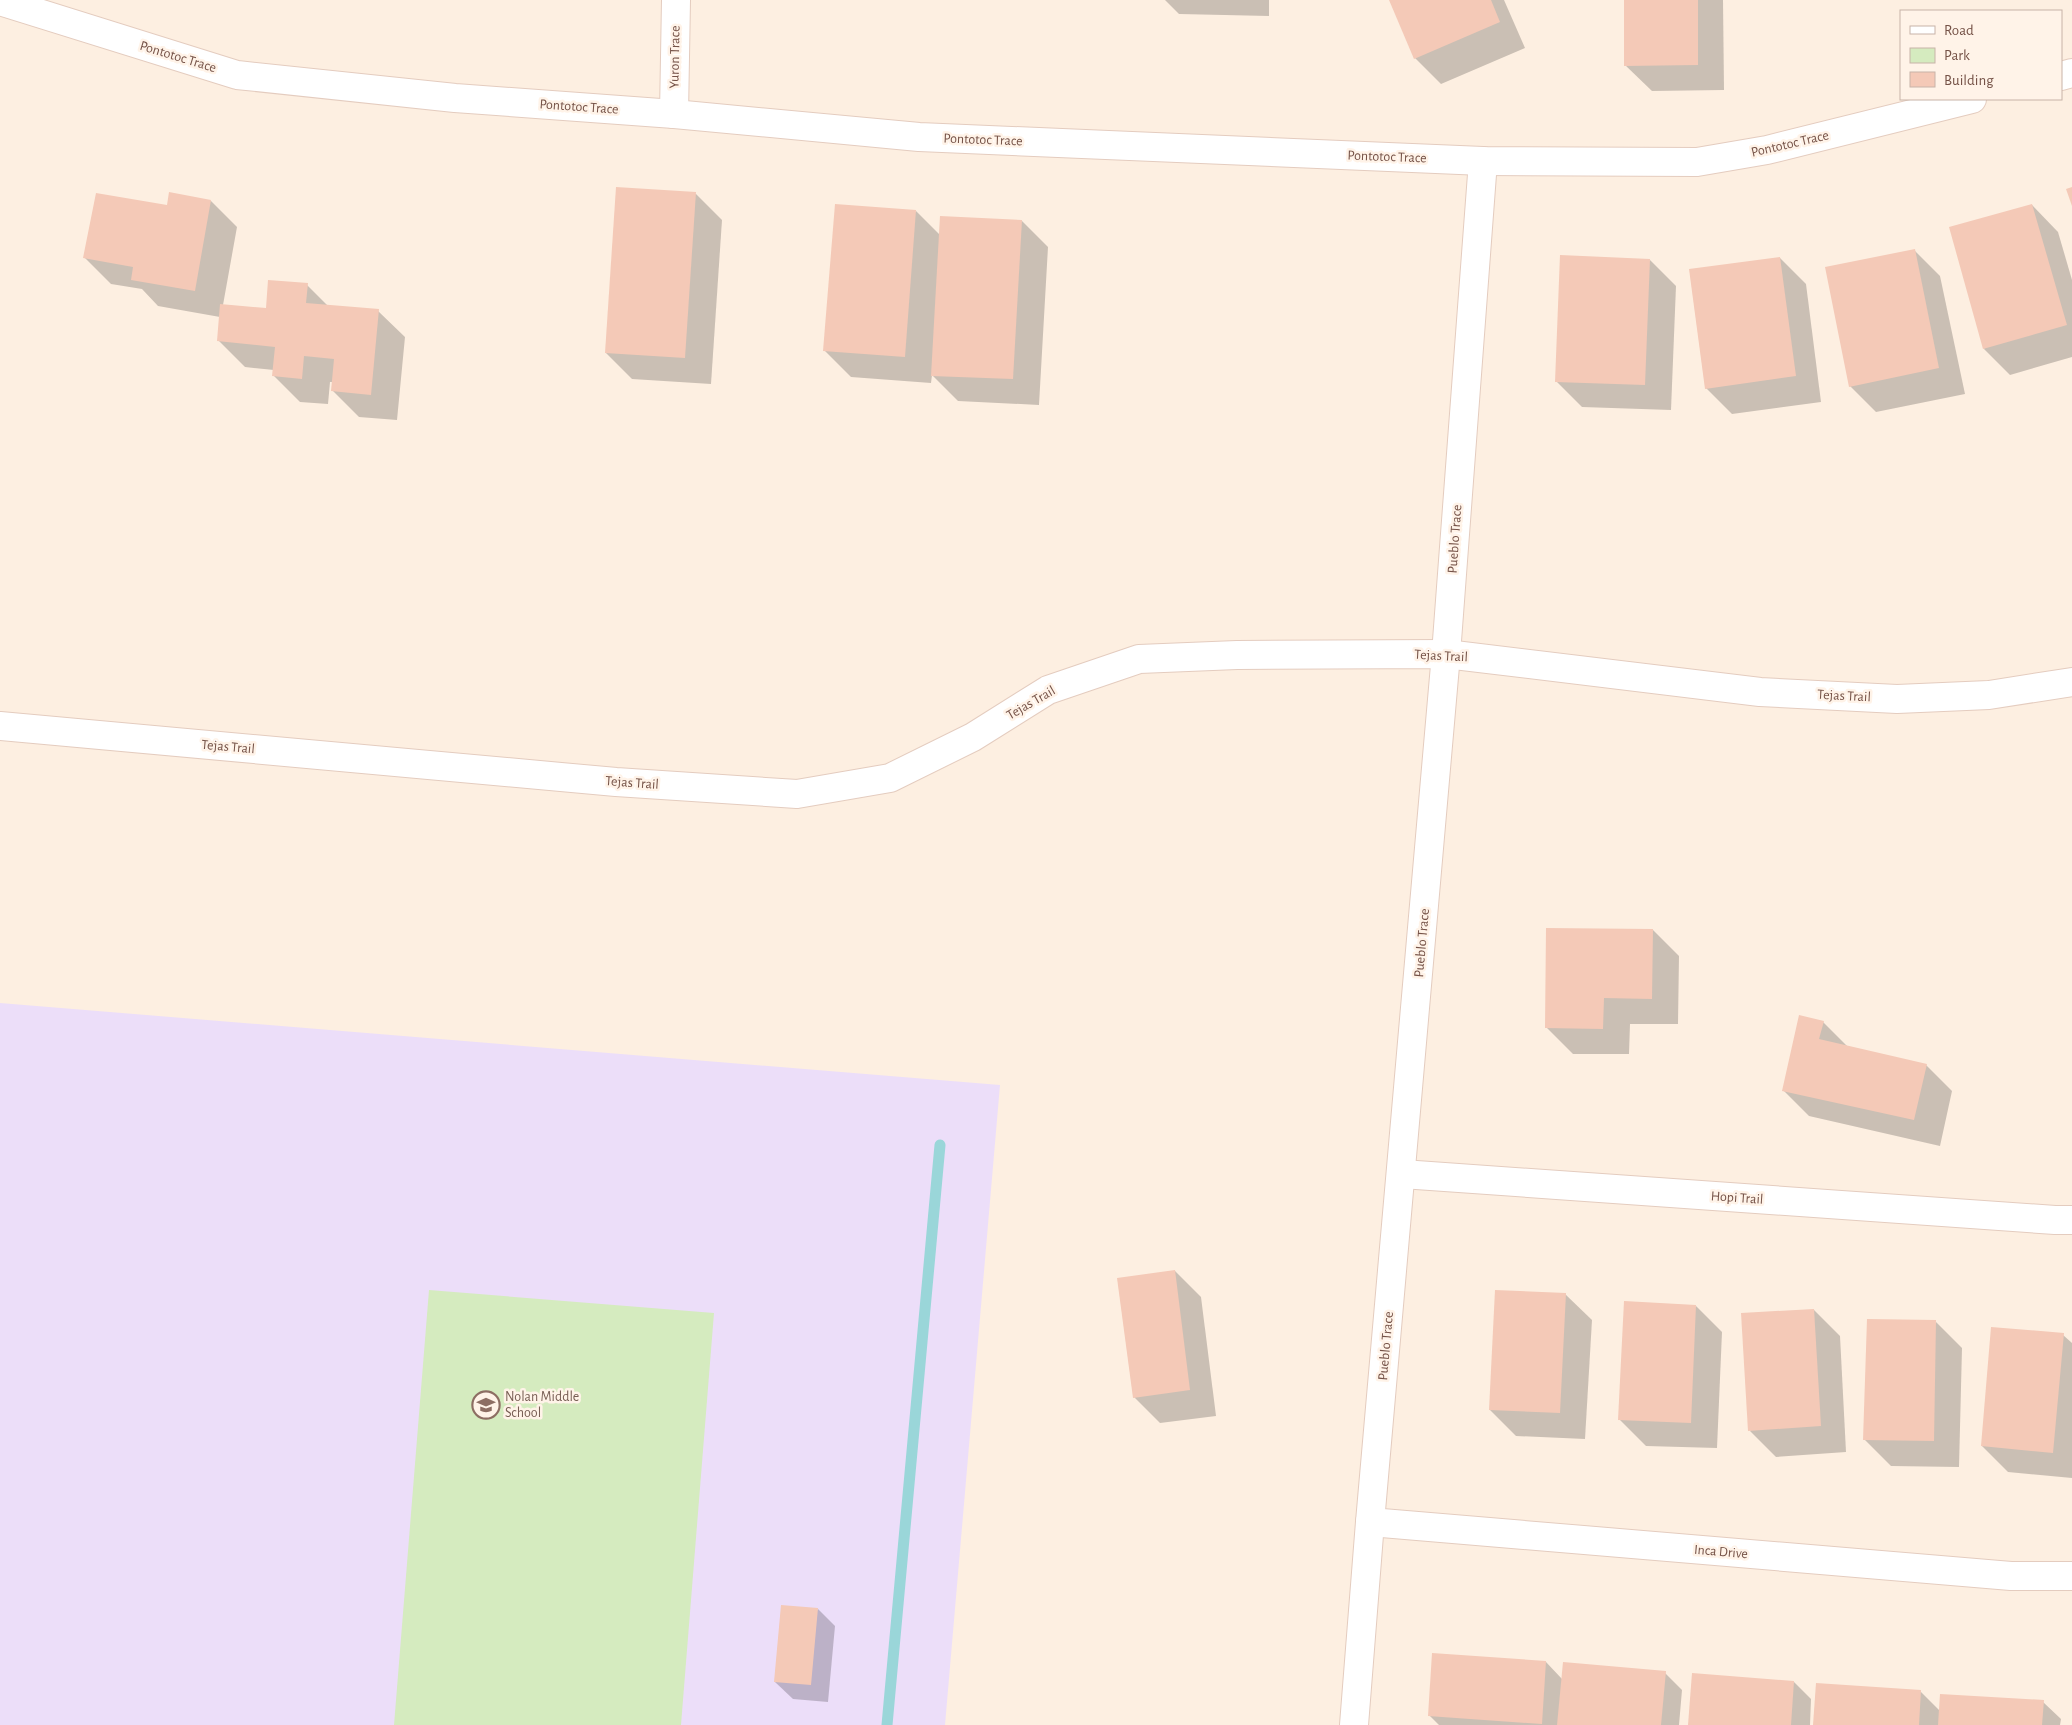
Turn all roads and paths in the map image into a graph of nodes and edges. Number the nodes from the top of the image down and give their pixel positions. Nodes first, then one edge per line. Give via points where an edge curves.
1 (676, 0) edge
2 (4, 2) edge
3 (1968, 100) edge
4 (674, 114) junction
5 (1484, 161) junction
6 (1446, 654) junction
7 (2072, 682) edge
8 (0, 726) edge
9 (1402, 1174) junction
10 (2072, 1220) edge
11 (1370, 1522) junction
12 (2072, 1576) edge
13 (1354, 1725) edge

1 - 4 street, Yuron Trace
2 - 4 street, Pontotoc Trace via 238,75 455,98
3 - 5 street, Pontotoc Trace via 1767,150 1698,162
4 - 5 street, Pontotoc Trace via 919,137
5 - 6 street, Pueblo Trace
6 - 7 street, Tejas Trail via 1760,692 1897,699 1990,695
6 - 8 street, Tejas Trail via 1139,658 1048,690 973,737 890,778 797,794 616,782
6 - 9 street, Pueblo Trace
9 - 10 street, Hopi Trail
9 - 11 street, Pueblo Trace
11 - 12 street, Inca Drive via 2011,1576
11 - 13 street, Pueblo Trace

